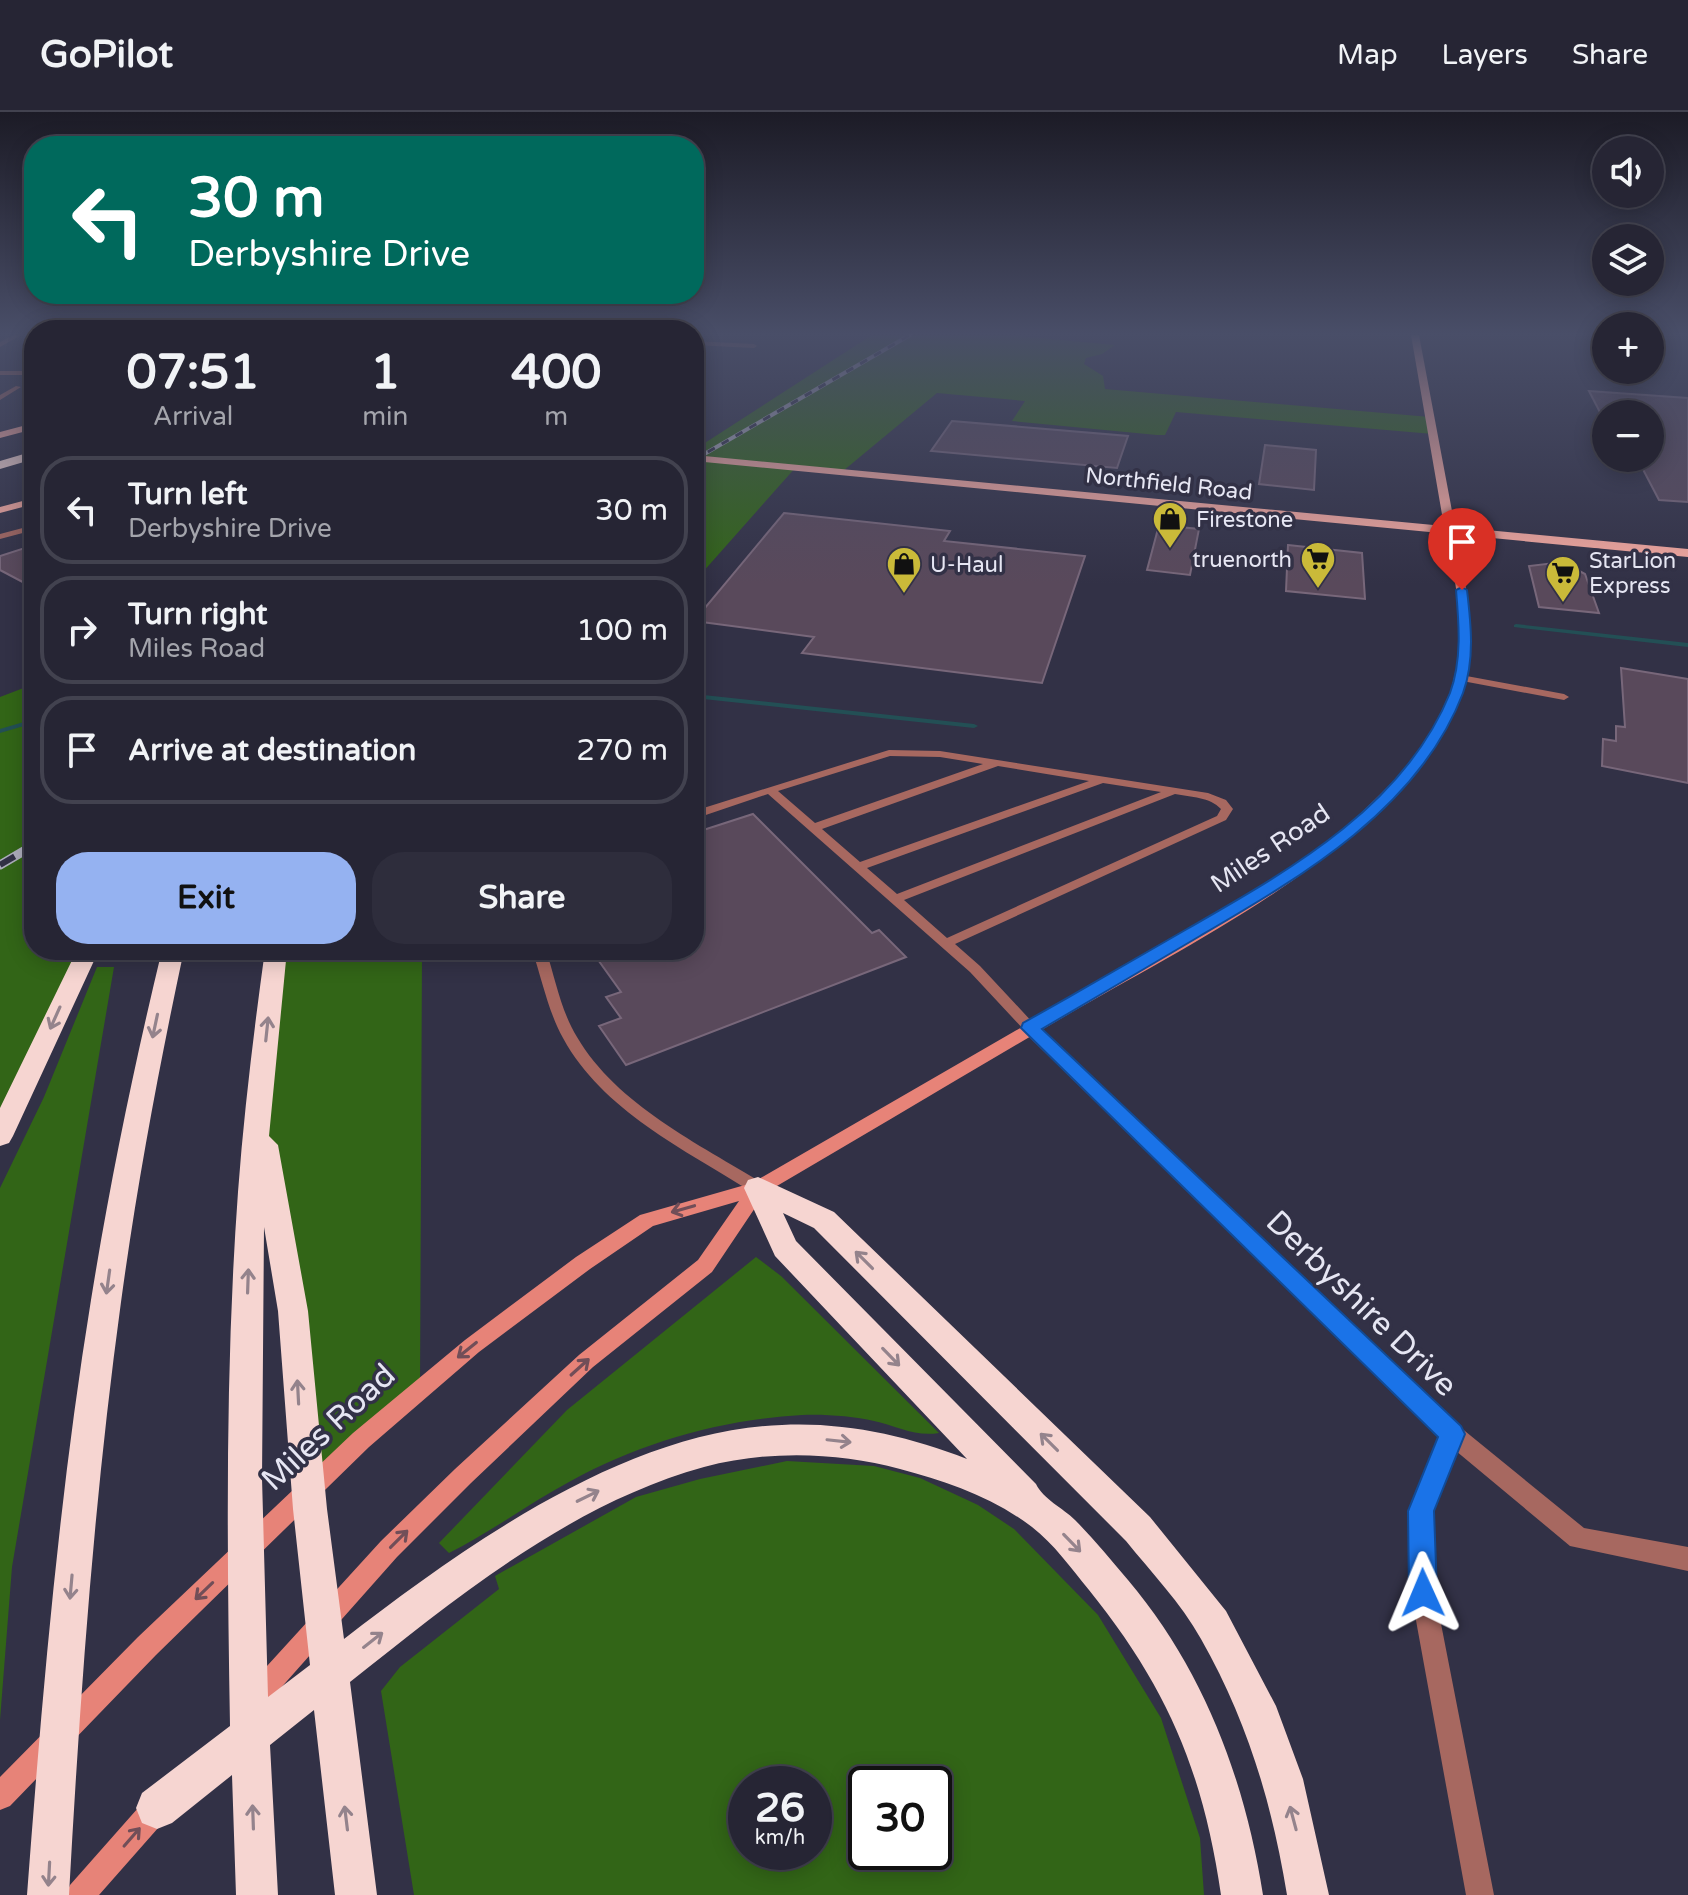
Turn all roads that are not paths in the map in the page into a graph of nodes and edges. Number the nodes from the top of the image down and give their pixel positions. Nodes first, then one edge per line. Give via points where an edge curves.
1 (1430, 418) edge
2 (11, 420) dead end
3 (24, 422) edge
4 (24, 427) edge
5 (0, 435) edge
6 (24, 458) edge
7 (704, 459) edge
8 (0, 465) edge
9 (24, 473) edge
10 (0, 479) edge
11 (24, 504) edge
12 (0, 510) edge
13 (24, 530) edge
14 (1450, 530) junction
15 (0, 537) edge
16 (1688, 553) edge
17 (1461, 678) junction
18 (1564, 697) dead end
19 (997, 763) junction
20 (1103, 780) junction
21 (770, 790) junction
22 (1174, 791) junction
23 (704, 812) edge
24 (813, 828) junction
25 (859, 867) junction
26 (896, 899) junction
27 (946, 943) junction
28 (83, 960) edge
29 (171, 960) edge
30 (275, 960) edge
31 (543, 960) edge
32 (1030, 1028) junction
33 (258, 1107) junction
34 (0, 1136) edge
35 (758, 1188) junction
36 (1452, 1434) junction
37 (1040, 1512) junction
38 (1688, 1559) edge
39 (0, 1796) edge
40 (157, 1808) junction
41 (48, 1895) edge
42 (80, 1895) edge
43 (257, 1895) edge
44 (356, 1895) edge
45 (1242, 1895) edge
46 (1308, 1895) edge
47 (1480, 1895) edge

1 - 14 main road, Miles Road
2 - 3 main road
4 - 5 main road
6 - 8 highway
7 - 14 main road, Northfield Road
9 - 10 highway
11 - 12 main road
13 - 15 lane
14 - 16 main road, Northfield Road
14 - 17 main road, Miles Road via 1466,622
17 - 18 lane
17 - 32 main road, Miles Road via 1425,751 1353,829 1266,892
19 - 20 lane
19 - 21 lane via 889,753
19 - 24 lane
20 - 22 lane
20 - 25 lane
21 - 23 lane
21 - 24 lane
22 - 26 lane
22 - 27 lane via 1208,796 1227,809 1222,818
24 - 25 lane
25 - 26 lane
26 - 27 lane
27 - 32 lane
28 -> 34 highway
29 -> 41 highway via 125,1167 78,1509
33 -> 30 highway
31 - 35 lane via 570,1038 603,1080 656,1122
32 - 35 main road, Miles Road
32 - 36 street, Derbyshire Drive
43 -> 33 highway via 246,1627 246,1359
44 -> 33 highway via 311,1523 293,1311
35 -> 37 highway via 785,1248
35 -> 39 main road, Miles Road via 647,1220 472,1346 351,1450
40 -> 35 main road, Miles Road via 442,1497 586,1361 705,1266
46 -> 35 highway via 1283,1779 1262,1720 1221,1638 1185,1585 1138,1529 824,1220
36 - 38 street, Derbyshire Drive via 1578,1538
36 - 47 street via 1421,1511 1423,1593
40 -> 37 highway via 462,1571 567,1506 652,1467 787,1438 873,1445 957,1471
37 -> 45 highway via 1108,1583 1171,1671 1217,1773
42 -> 40 main road, Miles Road

